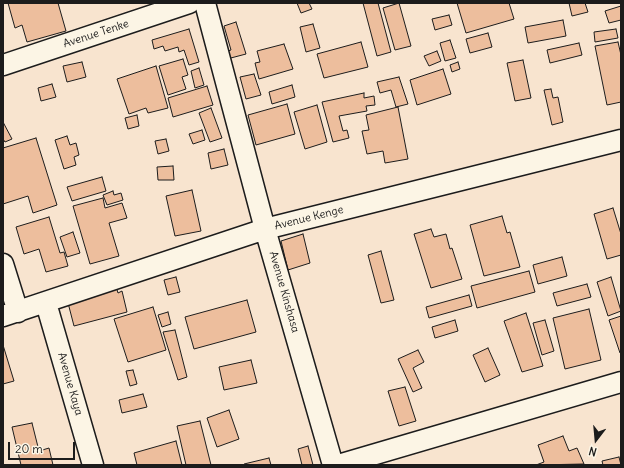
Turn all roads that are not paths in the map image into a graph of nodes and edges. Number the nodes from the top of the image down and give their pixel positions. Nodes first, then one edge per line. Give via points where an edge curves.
1 (189, 3) edge
2 (205, 3) edge
3 (3, 65) edge
4 (621, 140) edge
5 (265, 229) junction
6 (3, 264) edge
7 (46, 303) junction
8 (10, 314) edge
9 (621, 382) edge
10 (94, 465) edge
11 (333, 465) edge
12 (338, 465) edge

1 - 3 street, Avenue Tenke
2 - 5 street, Avenue Kinshasa
4 - 5 street, Avenue Kenge
5 - 7 street, Avenue Kenge
5 - 11 street, Avenue Kinshasa
6 - 8 street
7 - 8 street, Avenue Kenge
7 - 10 street, Avenue Kaya
9 - 12 street

